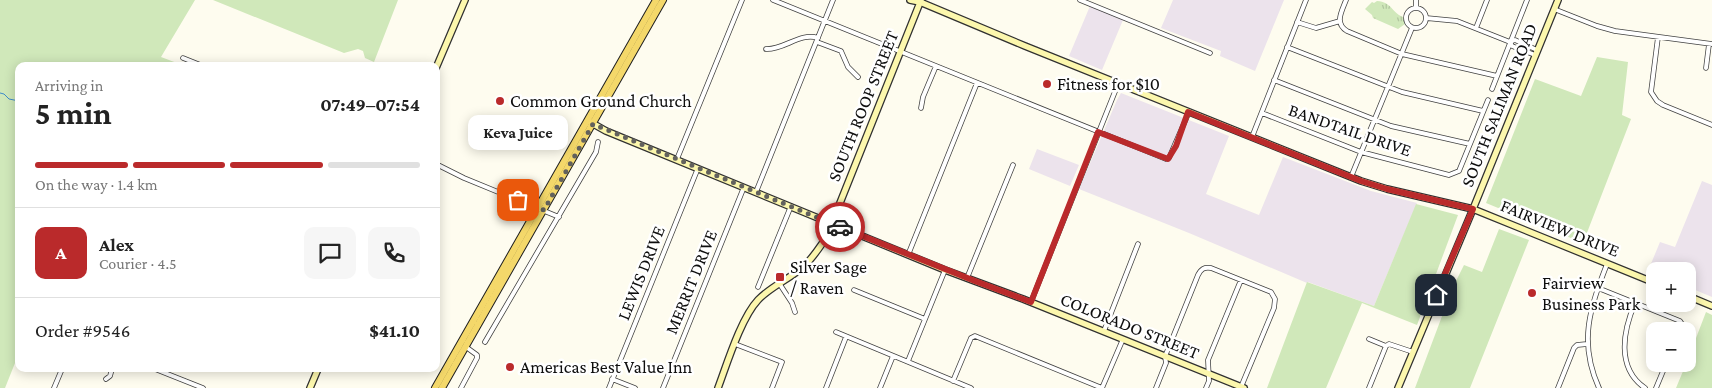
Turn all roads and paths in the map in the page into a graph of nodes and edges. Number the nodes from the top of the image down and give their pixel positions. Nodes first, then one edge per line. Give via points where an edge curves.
1 (465, 0) edge
2 (656, 0) edge
3 (663, 0) edge
4 (742, 0) edge
5 (773, 0) edge
6 (834, 0) edge
7 (910, 0) edge
8 (920, 0) edge
9 (1080, 0) edge
10 (1306, 0) edge
11 (1346, 0) edge
12 (1416, 0) edge
13 (1487, 0) edge
14 (1527, 0) edge
15 (1558, 0) edge
16 (1416, 8) junction
17 (1554, 10) junction
18 (1426, 18) junction
19 (825, 21) junction
20 (1340, 21) junction
21 (1297, 22) junction
22 (1412, 28) junction
23 (1476, 28) junction
24 (1658, 37) junction
25 (818, 40) junction
26 (1510, 42) junction
27 (1523, 44) junction
28 (1710, 44) edge
29 (1287, 46) junction
30 (766, 49) dead end
31 (1521, 49) junction
32 (901, 52) junction
33 (1210, 53) dead end
34 (1536, 53) junction
35 (1402, 54) junction
36 (183, 58) dead end
37 (193, 62) edge
38 (439, 62) edge
39 (936, 66) junction
40 (1706, 68) dead end
41 (1497, 76) junction
42 (858, 77) dead end
43 (1274, 80) junction
44 (978, 83) junction
45 (1118, 84) junction
46 (1389, 87) junction
47 (1492, 89) dead end
48 (1488, 100) dead end
49 (921, 108) dead end
50 (1483, 111) junction
51 (1188, 112) junction
52 (1262, 113) junction
53 (1375, 120) junction
54 (591, 122) junction
55 (1712, 125) edge
56 (1098, 132) junction
57 (1252, 138) junction
58 (598, 142) dead end
59 (1470, 144) junction
60 (1361, 152) junction
61 (676, 159) junction
62 (1013, 165) dead end
63 (440, 166) edge
64 (698, 168) junction
65 (1351, 177) junction
66 (744, 187) junction
67 (756, 192) junction
68 (791, 206) junction
69 (541, 209) junction
70 (1473, 209) junction
71 (559, 217) junction
72 (832, 223) junction
73 (1138, 244) dead end
74 (908, 255) junction
75 (1607, 264) junction
76 (945, 270) junction
77 (966, 278) junction
78 (1646, 279) edge
79 (1241, 280) junction
80 (779, 283) junction
81 (758, 287) dead end
82 (1598, 288) junction
83 (854, 290) dead end
84 (1696, 299) edge
85 (1031, 302) junction
86 (1635, 303) junction
87 (1712, 306) edge
88 (795, 312) dead end
89 (925, 319) junction
90 (1681, 322) edge
91 (1104, 331) junction
92 (836, 332) dead end
93 (846, 337) junction
94 (1123, 339) junction
95 (1369, 340) dead end
96 (485, 342) dead end
97 (735, 344) junction
98 (1587, 344) junction
99 (464, 345) junction
100 (1386, 346) junction
101 (1412, 352) junction
102 (893, 356) junction
103 (1166, 356) junction
104 (908, 362) junction
105 (61, 372) edge
106 (111, 372) edge
107 (163, 372) edge
108 (317, 372) edge
109 (1663, 372) edge
110 (1208, 373) junction
111 (106, 379) dead end
112 (612, 379) junction
113 (953, 381) junction
114 (54, 388) edge
115 (203, 388) edge
116 (310, 388) edge
117 (435, 388) edge
118 (442, 388) edge
119 (460, 388) edge
120 (608, 388) edge
121 (635, 388) edge
122 (663, 388) edge
123 (718, 388) edge
124 (772, 388) edge
125 (826, 388) edge
126 (880, 388) edge
127 (971, 388) edge
128 (1102, 388) edge
129 (1156, 388) edge
130 (1206, 388) edge
131 (1242, 388) edge
132 (1369, 388) edge
133 (1398, 388) edge
134 (1558, 388) edge
135 (1598, 388) edge
136 (1645, 388) edge
137 (1656, 388) edge

1 - 38 street
2 - 54 main road
3 - 54 main road
4 - 61 street
5 - 19 street
6 - 19 street
7 - 8 street, FAIRVIEW DRIVE
8 - 32 street, SOUTH ROOP STREET
8 - 45 street, FAIRVIEW DRIVE
9 - 33 street
10 - 21 street
11 - 20 street
12 - 16 street
13 - 23 street
14 - 26 street
15 - 17 street, SOUTH SALIMAN ROAD
16 - 18 street via 1422,10
16 - 22 street via 1406,16
17 - 24 street via 1615,31
17 - 34 street, SOUTH SALIMAN ROAD
18 - 22 street via 1422,26
18 - 23 street via 1457,21
19 - 25 street
19 - 32 street
20 - 21 street via 1316,28
20 - 35 street via 1347,30
21 - 29 street
22 - 35 street
23 - 26 street
24 - 28 street
24 - 55 street via 1652,96 1663,105
25 - 30 street via 806,37 779,48
25 - 42 street via 843,53 848,67
25 - 67 street
26 - 27 street via 1515,40
26 - 31 street
26 - 41 street
27 - 31 street
27 - 34 street
28 - 40 street
29 - 43 street
29 - 46 street
31 - 34 street
32 - 39 street
32 - 72 street, SOUTH ROOP STREET
34 - 70 street, SOUTH SALIMAN ROAD
35 - 41 street
35 - 46 street
36 - 37 street
39 - 44 street
39 - 49 street
41 - 47 street
43 - 52 street
43 - 53 street
44 - 56 street
44 - 74 street
45 - 51 street, FAIRVIEW DRIVE
45 - 56 street
46 - 50 street
46 - 53 street
48 - 50 street, BANDTAIL DRIVE
50 - 59 street, BANDTAIL DRIVE
51 - 56 street via 1168,159
51 - 57 street, FAIRVIEW DRIVE
52 - 57 street
52 - 60 street, BANDTAIL DRIVE
53 - 59 street
53 - 60 street
54 - 61 street, COLORADO STREET
54 - 69 main road
56 - 85 street
57 - 65 street, FAIRVIEW DRIVE
58 - 71 street via 596,152
59 - 60 street, BANDTAIL DRIVE via 1459,171 1448,176
60 - 65 street
61 - 64 street, COLORADO STREET
62 - 77 street
63 - 69 street
64 - 66 street, COLORADO STREET
64 - 112 street, LEWIS DRIVE
65 - 70 street, FAIRVIEW DRIVE
66 - 67 street, COLORADO STREET
66 - 122 street, MERRIT DRIVE
67 - 68 street, COLORADO STREET
68 - 72 street, COLORADO STREET
68 - 81 street
69 - 71 street
69 - 99 main road
70 - 75 street, FAIRVIEW DRIVE
70 - 101 street, SOUTH SALIMAN ROAD
71 - 96 street
72 - 74 street, COLORADO STREET
72 - 80 street, SOUTH ROOP STREET via 812,259
73 - 91 street
74 - 76 street, COLORADO STREET
75 - 78 street, FAIRVIEW DRIVE
75 - 82 street
76 - 77 street, COLORADO STREET
76 - 89 street
77 - 85 street, COLORADO STREET
79 - 103 street via 1211,268 1202,269
79 - 110 street via 1208,360
79 - 131 street via 1271,292 1275,299
80 - 88 street
80 - 97 street, SOUTH ROOP STREET via 751,308
82 - 86 street
82 - 98 street via 1588,322
83 - 89 street
84 - 87 street
85 - 91 street, COLORADO STREET
86 - 90 street
86 - 136 street via 1626,324 1625,353 1636,381
89 - 104 street
91 - 94 street, COLORADO STREET
92 - 93 street
93 - 102 street
93 - 125 street
94 - 103 street, COLORADO STREET
94 - 128 street
95 - 100 street
97 - 123 street
97 - 124 street via 782,362
98 - 134 street via 1574,348
98 - 135 street
99 - 117 main road
99 - 118 main road
99 - 119 street via 477,358
100 - 101 street via 1391,343
100 - 132 street
101 - 133 street, SOUTH SALIMAN ROAD
102 - 104 street
102 - 126 street
103 - 110 street, COLORADO STREET
103 - 129 street
104 - 113 street
105 - 114 street
106 - 111 street
107 - 115 street
108 - 116 street
109 - 137 street
110 - 130 street
110 - 131 street, COLORADO STREET
112 - 120 street, LEWIS DRIVE
112 - 121 street
113 - 127 street
113 - 128 street via 971,338 975,336

